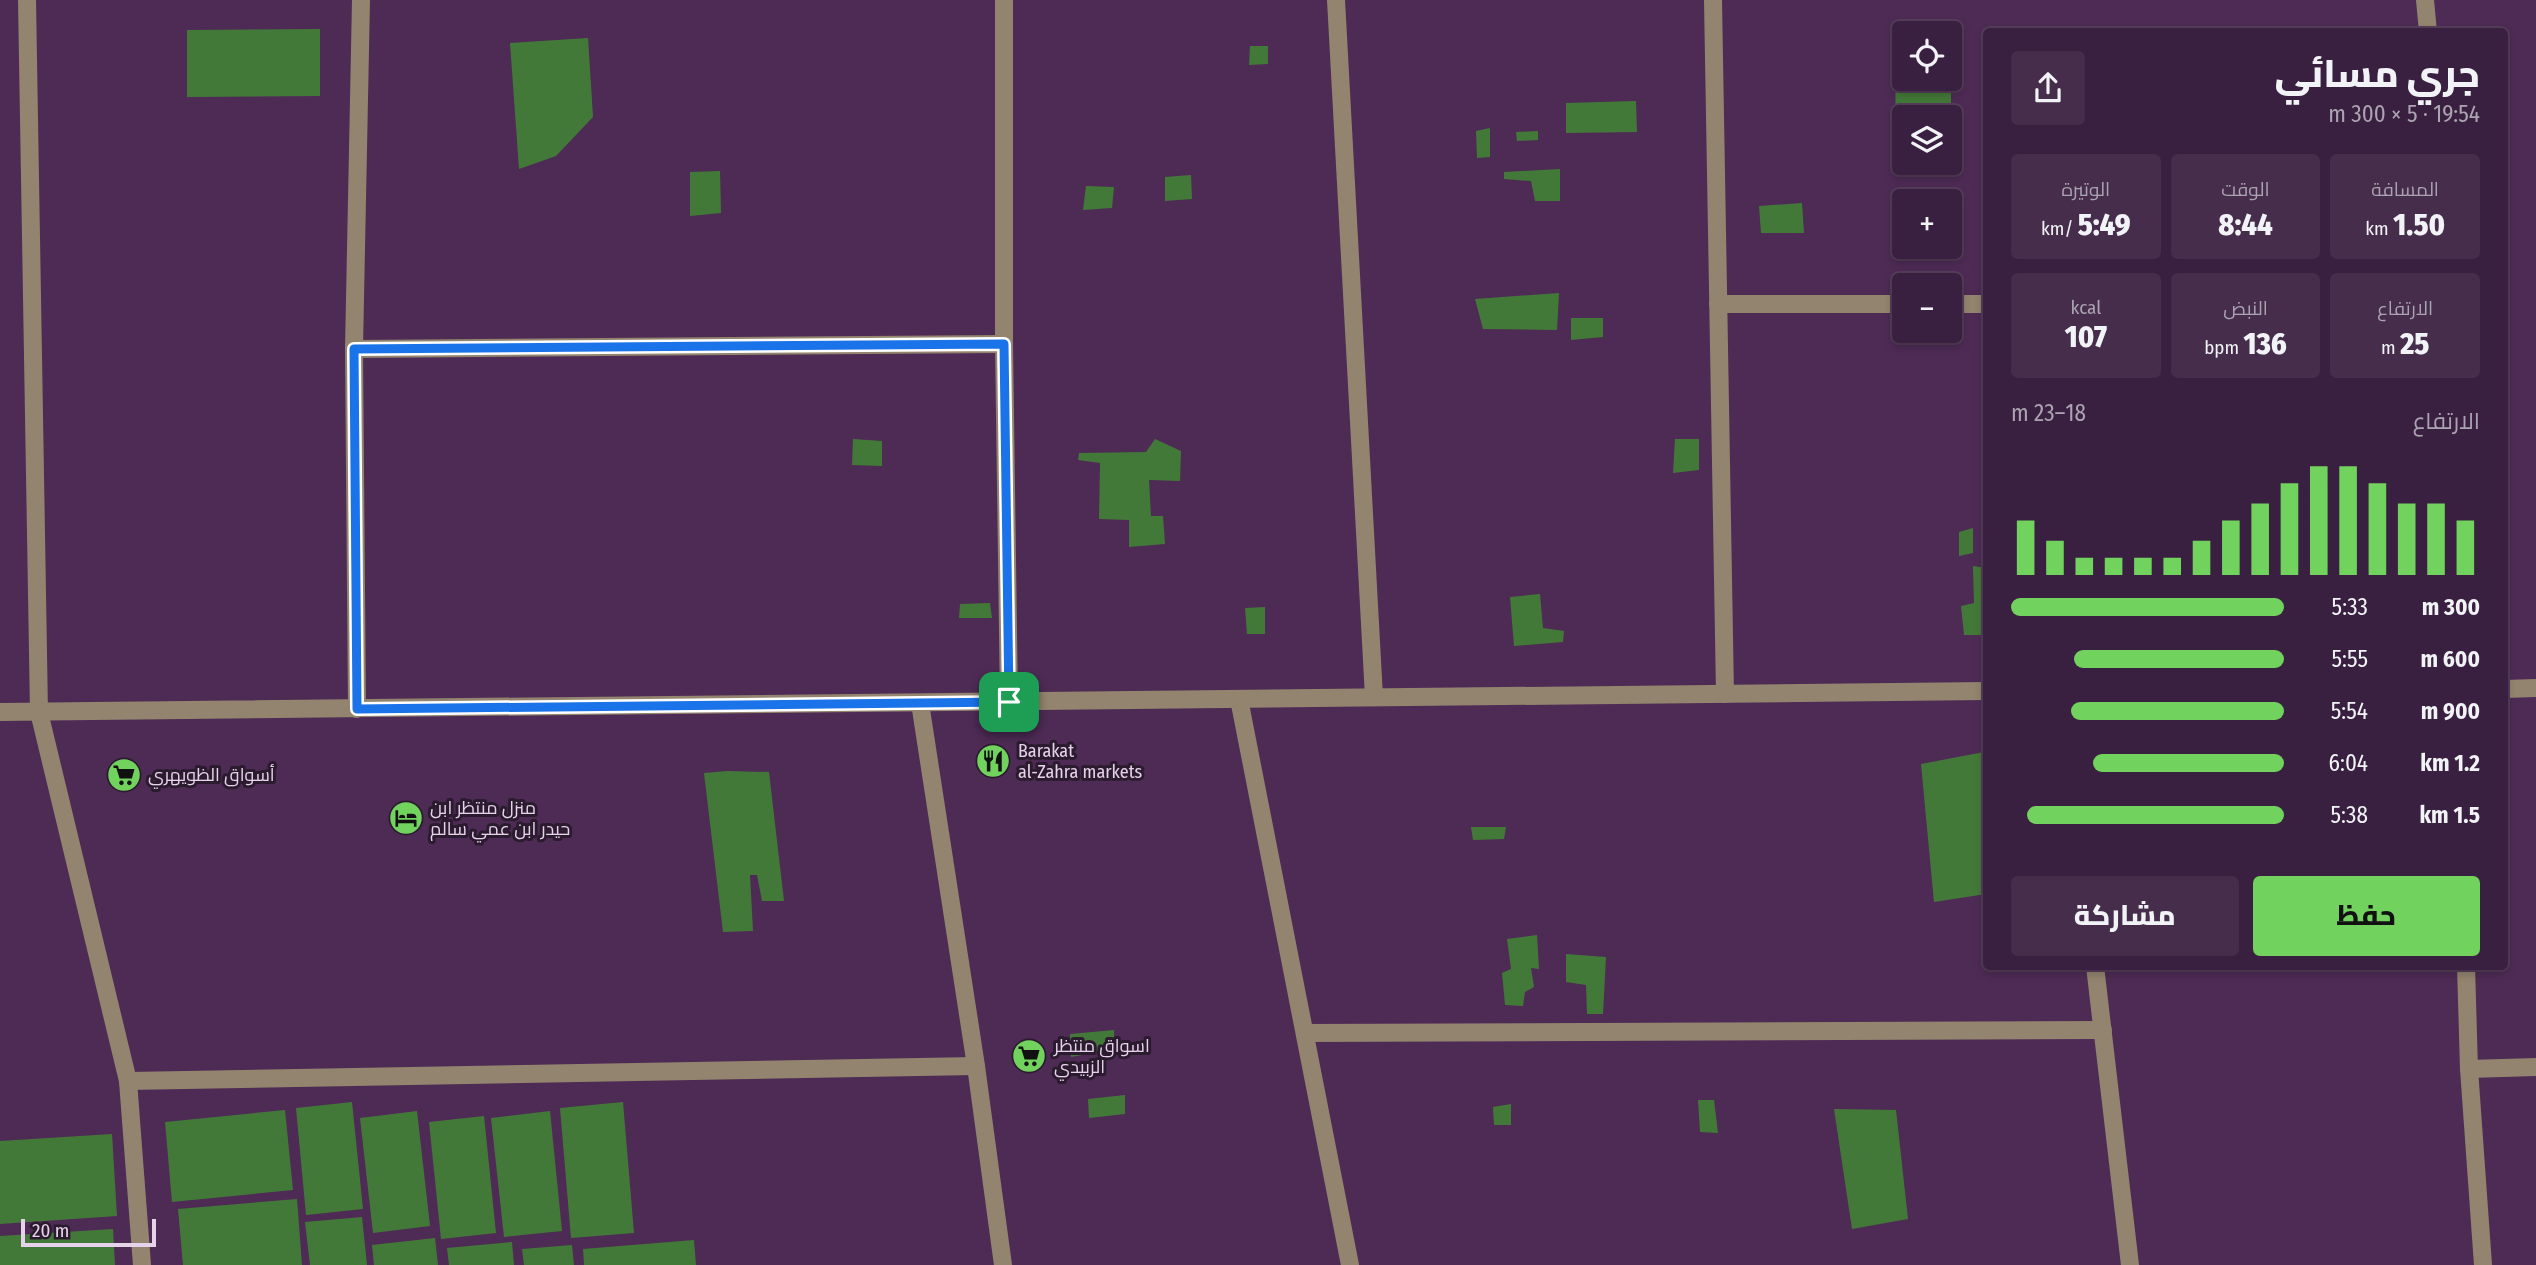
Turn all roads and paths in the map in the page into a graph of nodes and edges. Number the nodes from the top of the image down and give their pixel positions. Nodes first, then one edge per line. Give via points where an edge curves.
1 (27, 0) edge
2 (361, 0) edge
3 (1004, 0) edge
4 (1336, 0) edge
5 (1713, 0) edge
6 (2425, 0) edge
7 (2428, 28) edge
8 (1718, 304) junction
9 (1892, 304) edge
10 (1962, 304) edge
11 (1983, 304) edge
12 (1004, 344) junction
13 (354, 349) junction
14 (2536, 688) edge
15 (2508, 689) edge
16 (1983, 691) edge
17 (1725, 694) junction
18 (1374, 697) junction
19 (1239, 699) junction
20 (1009, 702) junction
21 (920, 703) junction
22 (357, 709) junction
23 (0, 712) edge
24 (39, 712) junction
25 (2096, 970) edge
26 (2466, 970) edge
27 (2103, 1030) junction
28 (1306, 1033) junction
29 (976, 1066) junction
30 (2536, 1068) edge
31 (2469, 1069) junction
32 (128, 1081) junction
33 (142, 1265) edge
34 (1003, 1265) edge
35 (1350, 1265) edge
36 (2130, 1265) edge
37 (2483, 1265) edge

1 - 24 street
2 - 13 street
3 - 12 street
4 - 18 street
5 - 8 street
6 - 7 street
8 - 9 street
8 - 17 street
10 - 11 street
12 - 13 street
12 - 20 street
13 - 22 street
14 - 15 street
16 - 17 street
17 - 18 street
18 - 19 street
19 - 20 street
19 - 28 street
20 - 21 street
21 - 22 street
21 - 29 street
22 - 24 street
23 - 24 street
24 - 32 street
25 - 27 street
26 - 31 street
27 - 28 street
27 - 36 street
28 - 35 street
29 - 32 street
29 - 34 street
30 - 31 street
31 - 37 street
32 - 33 street

